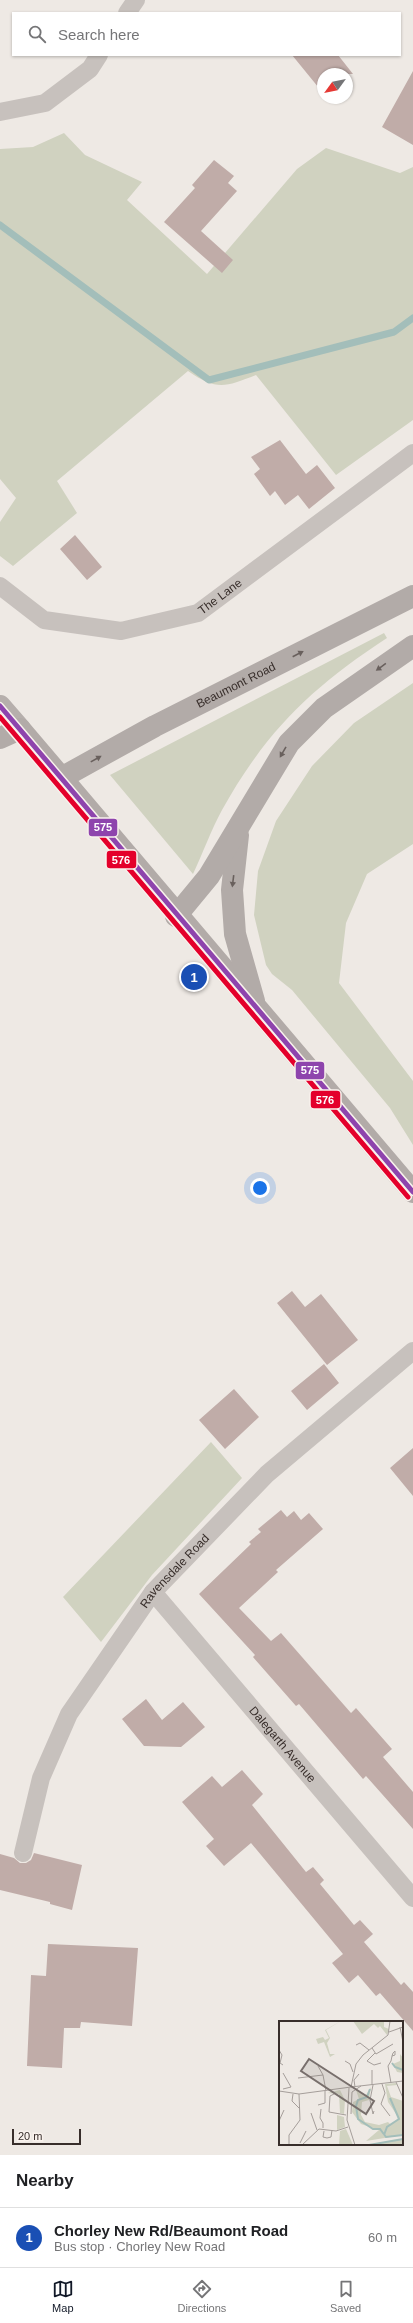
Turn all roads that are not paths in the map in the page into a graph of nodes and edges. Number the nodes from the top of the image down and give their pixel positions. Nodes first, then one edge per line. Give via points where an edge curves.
1 (136, 0) edge
2 (128, 12) edge
3 (98, 56) edge
4 (0, 112) edge
5 (413, 453) edge
6 (0, 586) edge
7 (413, 596) edge
8 (413, 646) edge
9 (0, 706) edge
10 (20, 729) junction
11 (0, 738) edge
12 (61, 778) junction
13 (239, 828) junction
14 (176, 916) junction
15 (256, 1010) junction
16 (413, 1192) edge
17 (413, 1351) edge
18 (153, 1592) junction
19 (22, 1853) dead end
20 (413, 1898) edge

1 - 2 street
3 - 4 street via 90,69 45,103
5 - 6 street, The Lane via 198,613 121,631 44,620
12 -> 7 highway, Beaumont Road via 155,726
8 -> 13 highway via 324,708 288,743
9 - 10 main road
10 - 11 highway
10 - 12 highway
12 - 14 highway
13 - 14 highway via 209,876
13 -> 15 highway via 232,890 234,934
14 - 15 highway
15 - 16 highway
17 - 18 street, Ravensdale Road via 267,1474
18 - 19 street, Ravensdale Road via 69,1714 41,1778
18 - 20 street, Dalegarth Avenue

